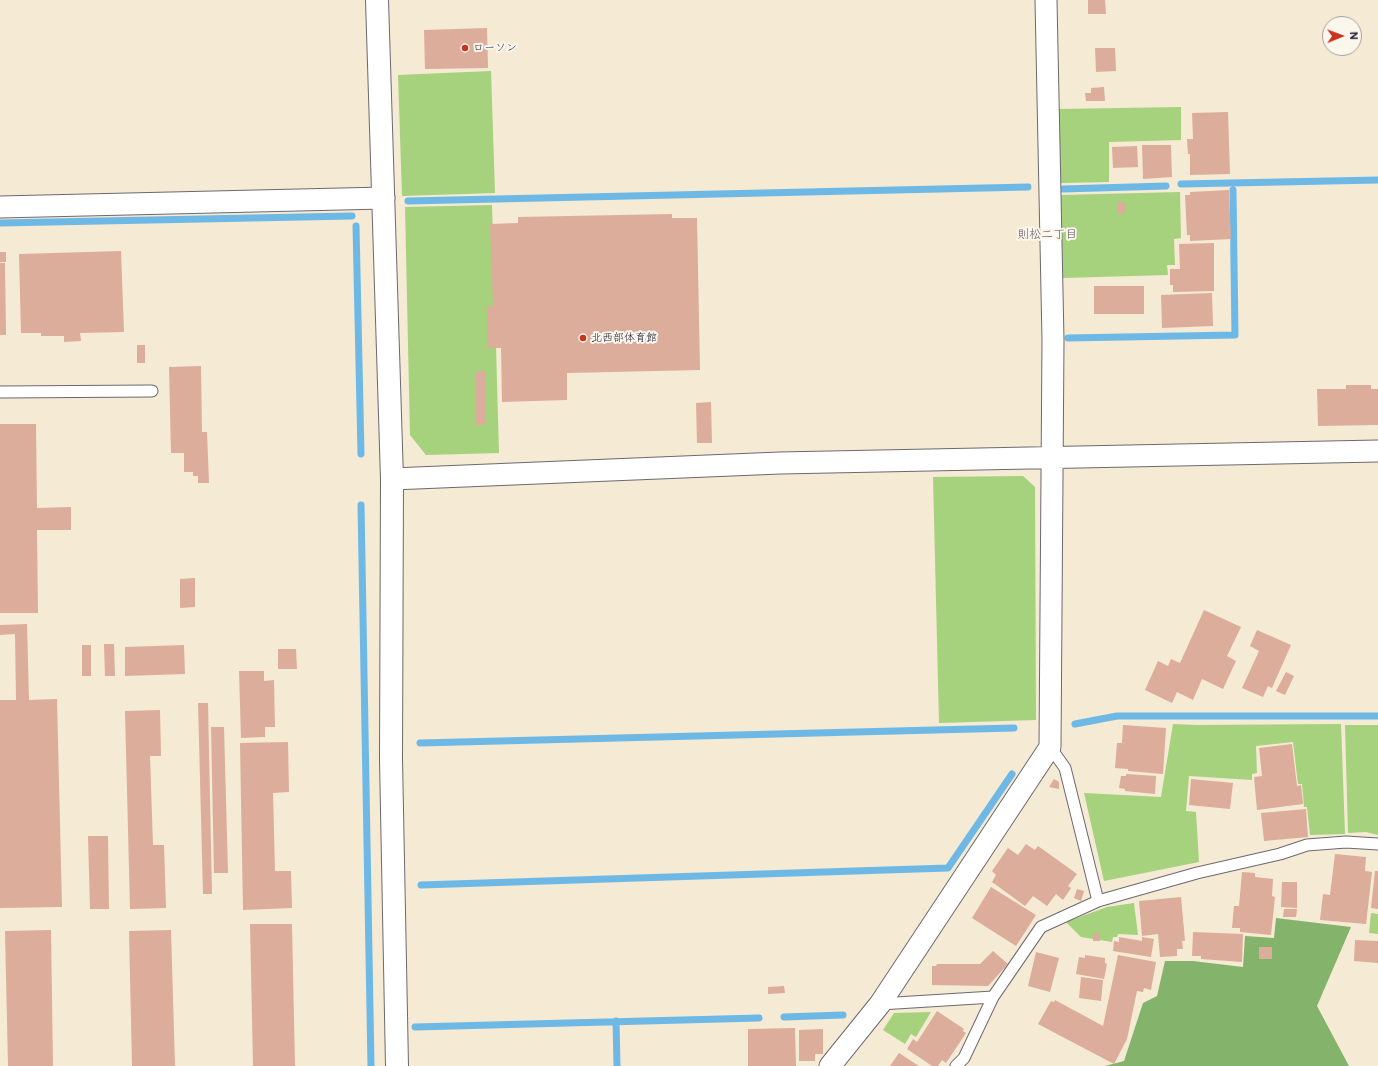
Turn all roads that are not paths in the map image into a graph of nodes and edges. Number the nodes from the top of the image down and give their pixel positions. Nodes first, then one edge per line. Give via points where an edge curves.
1 (377, 0) edge
2 (1046, 0) edge
3 (384, 198) junction
4 (0, 207) edge
5 (152, 391) dead end
6 (0, 392) edge
7 (1378, 451) edge
8 (1053, 458) junction
9 (392, 479) junction
10 (1050, 747) junction
11 (1378, 844) edge
12 (1098, 901) junction
13 (993, 997) junction
14 (880, 1004) junction
15 (397, 1066) edge
16 (830, 1066) edge
17 (956, 1066) edge

1 - 3 street
2 - 8 street
3 - 4 street
3 - 9 street
5 - 6 lane
7 - 8 street
8 - 9 street via 780,463
8 - 10 street
9 - 15 street via 391,760
10 - 12 lane via 1065,768
10 - 14 street
11 - 12 lane via 1346,842 1306,846
12 - 13 lane via 1041,927
13 - 14 lane
13 - 17 lane via 964,1058
14 - 16 street

